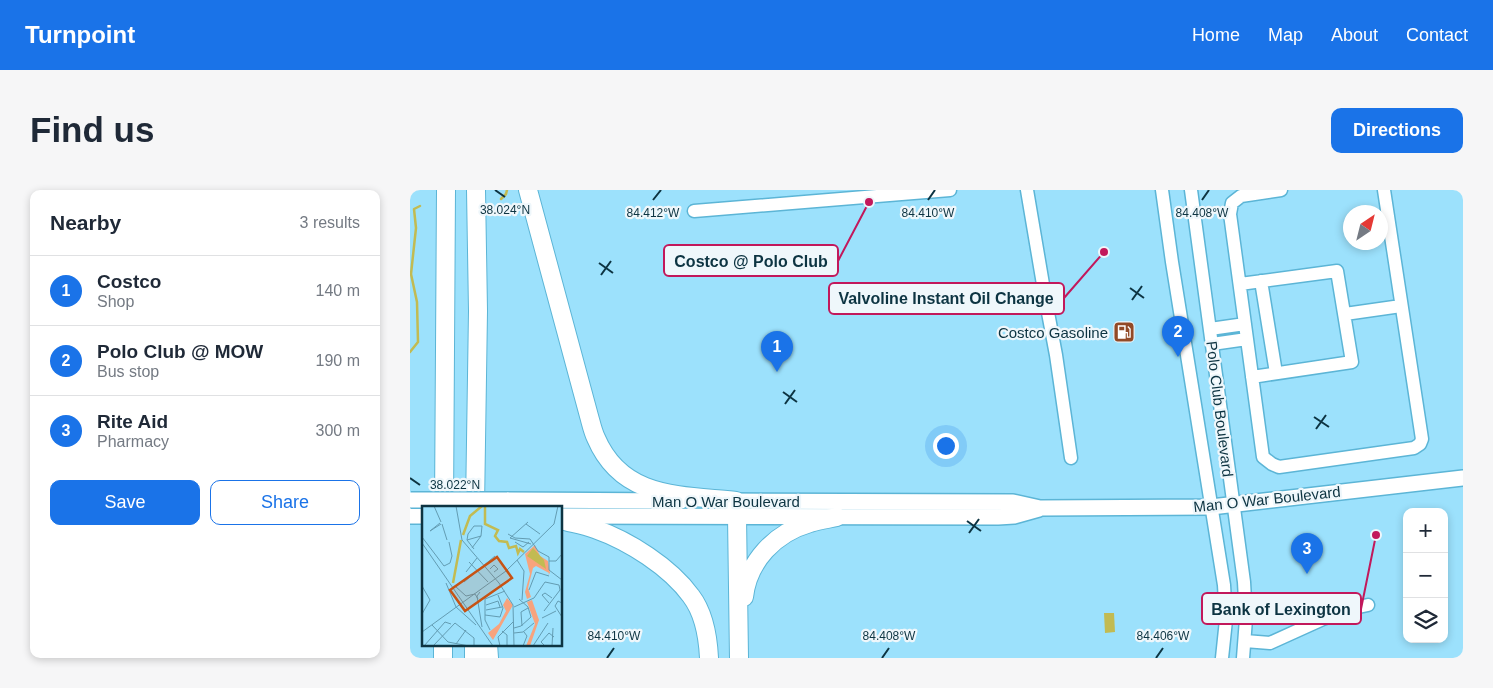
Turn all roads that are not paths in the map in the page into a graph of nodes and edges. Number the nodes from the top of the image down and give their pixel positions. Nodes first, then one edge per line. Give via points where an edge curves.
1 (446, 190) edge
2 (476, 190) edge
3 (528, 190) edge
4 (950, 190) edge
5 (1027, 190) edge
6 (1162, 190) edge
7 (1191, 190) edge
8 (1281, 190) edge
9 (1384, 190) edge
10 (694, 211) dead end
11 (1261, 281) junction
12 (1240, 284) junction
13 (1401, 306) junction
14 (478, 311) junction
15 (1345, 314) junction
16 (1268, 328) junction
17 (1210, 329) junction
18 (1246, 331) junction
19 (1212, 344) junction
20 (1276, 373) junction
21 (1252, 377) junction
22 (1070, 458) dead end
23 (1463, 478) edge
24 (411, 500) edge
25 (444, 506) edge
26 (476, 506) edge
27 (486, 506) edge
28 (1233, 506) junction
29 (1212, 507) junction
30 (1040, 508) junction
31 (736, 509) junction
32 (837, 517) junction
33 (562, 518) edge
34 (562, 518) edge
35 (1368, 605) dead end
36 (1246, 627) junction
37 (739, 640) junction
38 (1245, 641) junction
39 (1227, 655) edge
40 (709, 658) edge
41 (739, 658) edge
42 (1243, 658) edge

1 - 25 highway
2 - 14 highway
3 - 31 highway via 589,416 596,439 606,456 613,466 640,486
4 - 10 street
5 - 22 street
6 - 29 street, Polo Club Boulevard
7 - 17 street, Polo Club Boulevard
8 - 12 street via 1241,196 1232,202 1230,214
9 - 13 street
11 - 12 street
11 - 15 street via 1337,271
11 - 16 street
12 - 18 street
13 - 15 street
13 - 21 street via 1422,439 1414,448 1279,467 1272,464 1264,457
14 - 26 highway
14 - 27 highway via 486,433
15 - 20 street via 1352,362
16 - 18 street
16 - 20 street
17 - 18 street
17 - 19 street, Polo Club Boulevard
18 - 19 street
18 - 21 street
19 - 28 street, Polo Club Boulevard
20 - 21 street
23 - 28 main road, Man O War Boulevard
24 - 31 main road, Man O War Boulevard, bridge via 507,500
28 - 29 main road, Man O War Boulevard
28 - 36 street, Polo Club Boulevard via 1244,582
29 - 30 main road, Man O War Boulevard
29 - 39 street, Polo Club Boulevard via 1224,584
30 - 31 main road, Man O War Boulevard via 1013,502
30 - 32 main road, Man O War Boulevard via 998,517
31 - 32 main road, Man O War Boulevard
31 - 33 main road, Man O War Boulevard
31 - 37 highway
32 - 37 highway via 810,523 780,536 754,564 744,593
34 - 40 highway via 621,540 676,578 692,597 703,619
35 - 38 street via 1323,619 1270,643
36 - 38 street, Polo Club Boulevard
36 - 39 street
37 - 41 highway
38 - 42 street, Polo Club Boulevard

